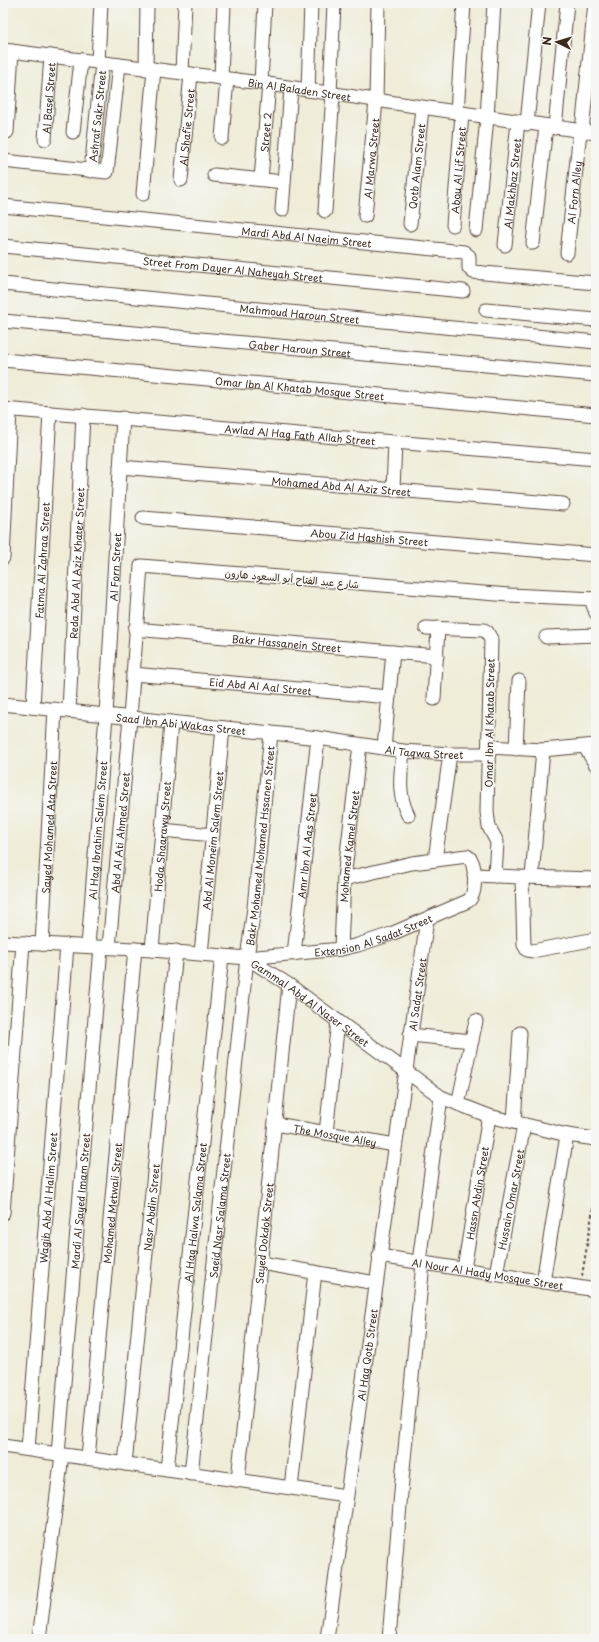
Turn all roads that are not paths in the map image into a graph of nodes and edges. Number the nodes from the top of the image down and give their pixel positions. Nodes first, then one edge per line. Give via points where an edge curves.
1 (101, 3) edge
2 (147, 3) edge
3 (184, 3) edge
4 (224, 3) edge
5 (265, 3) edge
6 (311, 3) edge
7 (334, 3) edge
8 (378, 3) edge
9 (464, 3) edge
10 (494, 3) edge
11 (539, 3) edge
12 (567, 3) edge
13 (595, 3) edge
14 (8, 51) edge
15 (51, 56) junction
16 (81, 60) junction
17 (100, 63) junction
18 (119, 65) junction
19 (150, 69) junction
20 (187, 74) junction
21 (224, 78) junction
22 (265, 84) junction
23 (291, 88) junction
24 (308, 90) junction
25 (332, 94) junction
26 (376, 101) junction
27 (422, 108) junction
28 (459, 114) junction
29 (487, 118) junction
30 (523, 123) junction
31 (551, 127) junction
32 (581, 131) junction
33 (8, 132) dead end
34 (73, 132) dead end
35 (596, 133) edge
36 (222, 138) dead end
37 (45, 139) dead end
38 (3, 161) edge
39 (90, 171) junction
40 (214, 175) dead end
41 (182, 180) dead end
42 (261, 180) junction
43 (284, 182) junction
44 (143, 194) dead end
45 (3, 206) edge
46 (282, 210) dead end
47 (325, 211) dead end
48 (365, 216) dead end
49 (410, 224) dead end
50 (453, 225) dead end
51 (476, 230) dead end
52 (533, 243) dead end
53 (505, 245) dead end
54 (3, 246) edge
55 (567, 253) dead end
56 (596, 283) edge
57 (3, 284) edge
58 (463, 291) dead end
59 (486, 310) dead end
60 (596, 320) edge
61 (3, 321) edge
62 (596, 342) edge
63 (3, 360) edge
64 (596, 375) edge
65 (7, 410) edge
66 (50, 413) junction
67 (596, 415) edge
68 (84, 416) junction
69 (123, 418) junction
70 (396, 442) junction
71 (596, 459) edge
72 (120, 467) junction
73 (393, 490) junction
74 (563, 504) dead end
75 (143, 518) dead end
76 (596, 555) edge
77 (3, 558) edge
78 (594, 599) edge
79 (596, 613) edge
80 (135, 629) junction
81 (596, 635) edge
82 (546, 637) dead end
83 (393, 652) junction
84 (437, 656) junction
85 (132, 674) junction
86 (519, 682) dead end
87 (389, 696) junction
88 (434, 698) dead end
89 (3, 704) edge
90 (33, 707) junction
91 (55, 709) junction
92 (69, 711) junction
93 (106, 715) junction
94 (130, 718) junction
95 (171, 722) junction
96 (223, 728) junction
97 (271, 733) junction
98 (318, 738) junction
99 (360, 745) junction
100 (591, 746) edge
101 (384, 748) junction
102 (516, 749) junction
103 (543, 750) junction
104 (403, 751) junction
105 (489, 751) junction
106 (450, 754) junction
107 (596, 766) edge
108 (408, 815) dead end
109 (162, 830) junction
110 (213, 835) junction
111 (435, 860) junction
112 (474, 876) junction
113 (495, 876) junction
114 (526, 877) junction
115 (344, 879) junction
116 (596, 880) edge
117 (427, 918) junction
118 (596, 939) edge
119 (3, 942) edge
120 (23, 943) junction
121 (42, 944) junction
122 (67, 945) junction
123 (88, 946) junction
124 (105, 947) junction
125 (135, 949) junction
126 (341, 949) junction
127 (152, 950) junction
128 (176, 951) junction
129 (201, 954) junction
130 (294, 954) junction
131 (222, 956) junction
132 (247, 958) junction
133 (289, 985) junction
134 (338, 1021) junction
135 (476, 1021) dead end
136 (520, 1033) dead end
137 (410, 1036) junction
138 (472, 1041) junction
139 (405, 1071) junction
140 (441, 1097) junction
141 (458, 1104) junction
142 (488, 1116) junction
143 (276, 1124) junction
144 (519, 1124) junction
145 (326, 1133) junction
146 (567, 1135) junction
147 (596, 1139) edge
148 (395, 1145) junction
149 (3, 1213) edge
150 (379, 1256) junction
151 (261, 1263) junction
152 (421, 1263) junction
153 (464, 1269) junction
154 (315, 1272) junction
155 (496, 1274) junction
156 (543, 1282) junction
157 (376, 1283) junction
158 (596, 1290) edge
159 (3, 1446) edge
160 (28, 1450) junction
161 (60, 1454) junction
162 (88, 1458) junction
163 (125, 1464) junction
164 (167, 1470) junction
165 (191, 1474) junction
166 (238, 1480) junction
167 (291, 1488) junction
168 (346, 1496) junction
169 (38, 1639) edge
170 (327, 1639) edge
171 (389, 1639) edge

1 - 17 street, Ashraf Sakr Street
2 - 19 street
3 - 20 street, Al Shafie Street
4 - 21 street
5 - 22 street, Street 2
6 - 24 street
7 - 25 street
8 - 26 street, Al Marwa Street
9 - 28 street, Abou Al Lif Street
10 - 29 street
11 - 30 street, Al Makhbaz Street
12 - 31 street
13 - 32 street, Al Forn Alley
14 - 15 street, Bin Al Baladen Street
14 - 33 street
15 - 16 street, Bin Al Baladen Street
15 - 37 street, Al Basel Street
16 - 17 street, Bin Al Baladen Street
16 - 34 street
17 - 18 street, Bin Al Baladen Street
17 - 39 street, Ashraf Sakr Street
18 - 19 street, Bin Al Baladen Street
18 - 39 street via 109,170
19 - 20 street, Bin Al Baladen Street
19 - 44 street
20 - 21 street, Bin Al Baladen Street
20 - 41 street, Al Shafie Street
21 - 22 street, Bin Al Baladen Street
21 - 36 street
22 - 23 street, Bin Al Baladen Street
22 - 42 street, Street 2
23 - 24 street, Bin Al Baladen Street
23 - 43 street
24 - 25 street, Bin Al Baladen Street
25 - 26 street, Bin Al Baladen Street
25 - 47 street
26 - 27 street, Bin Al Baladen Street
26 - 48 street, Al Marwa Street
27 - 28 street, Bin Al Baladen Street
27 - 49 street, Qotb Alam Street
28 - 29 street, Bin Al Baladen Street
28 - 50 street, Abou Al Lif Street
29 - 30 street, Bin Al Baladen Street
29 - 51 street
30 - 31 street, Bin Al Baladen Street
30 - 53 street, Al Makhbaz Street
31 - 32 street, Bin Al Baladen Street
31 - 52 street
32 - 35 street, Bin Al Baladen Street
32 - 55 street, Al Forn Alley
38 - 39 street
40 - 42 street
42 - 43 street
43 - 46 street
45 - 56 street, Mardi Abd Al Naeim Street via 464,252 469,256 469,268 473,272
54 - 58 street, Street From Dayer Al Naheyah Street
57 - 62 street, Mahmoud Haroun Street
59 - 60 street
61 - 64 street, Gaber Haroun Street
63 - 67 street, Omar Ibn Al Khatab Mosque Street
65 - 66 street, Awlad Al Hag Fath Allah Street
65 - 77 street
66 - 68 street, Awlad Al Hag Fath Allah Street
66 - 90 street, Fatma Al Zahraa Street
68 - 69 street, Awlad Al Hag Fath Allah Street
68 - 92 street, Reda Abd Al Aziz Khater Street
69 - 70 street, Awlad Al Hag Fath Allah Street
69 - 72 street, Al Forn Street
70 - 71 street, Awlad Al Hag Fath Allah Street
70 - 73 street
72 - 73 street, Mohamed Abd Al Aziz Street
72 - 93 street, Al Forn Street
73 - 74 street, Mohamed Abd Al Aziz Street
75 - 76 street, Abou Zid Hashish Street
78 - 79 street
78 - 80 street, شارع عبد الفتاح أبو السعود هارون via 509,595 143,566 139,568
80 - 83 street, Bakr Hassanein Street
80 - 85 street, شارع عبد الفتاح أبو السعود هارون
81 - 82 street
83 - 84 street, Bakr Hassanein Street
83 - 87 street
84 - 88 street
84 - 105 street, Omar Ibn Al Khatab Street via 432,628 484,630 490,635
85 - 87 street, Eid Abd Al Aal Street
85 - 94 street, شارع عبد الفتاح أبو السعود هارون
86 - 102 street
87 - 101 street
89 - 90 street, Saad Ibn Abi Wakas Street
90 - 91 street, Saad Ibn Abi Wakas Street
91 - 92 street, Saad Ibn Abi Wakas Street
91 - 121 street, Sayed Mohamed Ata Street
92 - 93 street, Saad Ibn Abi Wakas Street
93 - 94 street, Saad Ibn Abi Wakas Street
93 - 123 street, Al Hag Ibrahim Salem Street
94 - 95 street, Saad Ibn Abi Wakas Street
94 - 124 street, Abd Al Ati Ahmed Street
95 - 96 street, Saad Ibn Abi Wakas Street
95 - 109 street, Hoda Shaarawy Street
96 - 97 street, Saad Ibn Abi Wakas Street
96 - 110 street, Abd Al Moneim Salem Street
97 - 98 street, Saad Ibn Abi Wakas Street
97 - 132 street, Bakr Mohamed Mohamed Hssanen Street
98 - 99 street, Saad Ibn Abi Wakas Street
98 - 130 street, Amr Ibn Al Aas Street
99 - 101 street, Al Taqwa Street
99 - 115 street, Mohamed Kamel Street
100 - 103 street, Al Taqwa Street
100 - 107 street
101 - 104 street, Al Taqwa Street
102 - 103 street, Al Taqwa Street
102 - 105 street, Al Taqwa Street
103 - 114 street
104 - 106 street, Al Taqwa Street
104 - 108 street via 400,794
105 - 106 street, Al Taqwa Street
105 - 113 street, Omar Ibn Al Khatab Street via 487,812 489,827 497,842
106 - 111 street
109 - 110 street
109 - 127 street, Hoda Shaarawy Street
110 - 129 street, Abd Al Moneim Salem Street
111 - 112 street via 468,856 472,860
111 - 115 street
112 - 113 street
112 - 117 street, Extension Al Sadat Street via 471,900
113 - 114 street
114 - 116 street
114 - 118 street via 524,945 527,950
115 - 126 street, Mohamed Kamel Street
117 - 126 street, Extension Al Sadat Street via 375,940
117 - 137 street, Al Sadat Street
119 - 120 street, Gammal Abd Al Naser Street
120 - 121 street, Gammal Abd Al Naser Street
120 - 149 street
121 - 122 street, Gammal Abd Al Naser Street
122 - 123 street, Gammal Abd Al Naser Street
122 - 160 street, Wagih Abd Al Halim Street
123 - 124 street, Gammal Abd Al Naser Street
124 - 125 street, Gammal Abd Al Naser Street
124 - 161 street, Mardi Al Sayed Imam Street
125 - 127 street, Gammal Abd Al Naser Street
125 - 162 street, Mohamed Metwali Street
126 - 130 street, Extension Al Sadat Street
127 - 128 street, Gammal Abd Al Naser Street
128 - 129 street, Gammal Abd Al Naser Street
128 - 163 street, Nasr Abdin Street
129 - 131 street, Gammal Abd Al Naser Street
130 - 132 street, Extension Al Sadat Street
131 - 132 street, Gammal Abd Al Naser Street
131 - 164 street, Al Hag Halwa Salama Street
132 - 133 street, Gammal Abd Al Naser Street
132 - 165 street, Saeid Nasr Salama Street
133 - 134 street, Gammal Abd Al Naser Street
133 - 143 street, Sayed Dokdok Street
134 - 139 street, Gammal Abd Al Naser Street
134 - 145 street
135 - 138 street
136 - 144 street, Hussain Omar Street
137 - 138 street
137 - 139 street, Al Sadat Street
138 - 141 street
139 - 140 street, Gammal Abd Al Naser Street
139 - 148 street, Al Hag Qotb Street
140 - 141 street, Gammal Abd Al Naser Street
140 - 152 street
141 - 142 street, Gammal Abd Al Naser Street
142 - 144 street, Gammal Abd Al Naser Street
142 - 153 street, Hassn Abdin Street
143 - 145 street, The Mosque Alley
143 - 151 street, Sayed Dokdok Street
144 - 146 street, Gammal Abd Al Naser Street
144 - 155 street, Hussain Omar Street
145 - 148 street, The Mosque Alley
146 - 147 street, Gammal Abd Al Naser Street
146 - 156 street
148 - 150 street, Al Hag Qotb Street
150 - 152 street, Al Nour Al Hady Mosque Street
150 - 157 street, Al Hag Qotb Street
151 - 154 street
151 - 166 street, Sayed Dokdok Street
152 - 153 street, Al Nour Al Hady Mosque Street
152 - 171 street
153 - 155 street, Al Nour Al Hady Mosque Street
154 - 157 street
154 - 167 street
155 - 156 street, Al Nour Al Hady Mosque Street
156 - 158 street, Al Nour Al Hady Mosque Street
157 - 168 street, Al Hag Qotb Street
159 - 160 street
160 - 161 street
161 - 162 street
161 - 169 street, Mardi Al Sayed Imam Street
162 - 163 street
163 - 164 street
164 - 165 street
165 - 166 street
166 - 167 street
167 - 168 street
168 - 170 street, Al Hag Qotb Street

